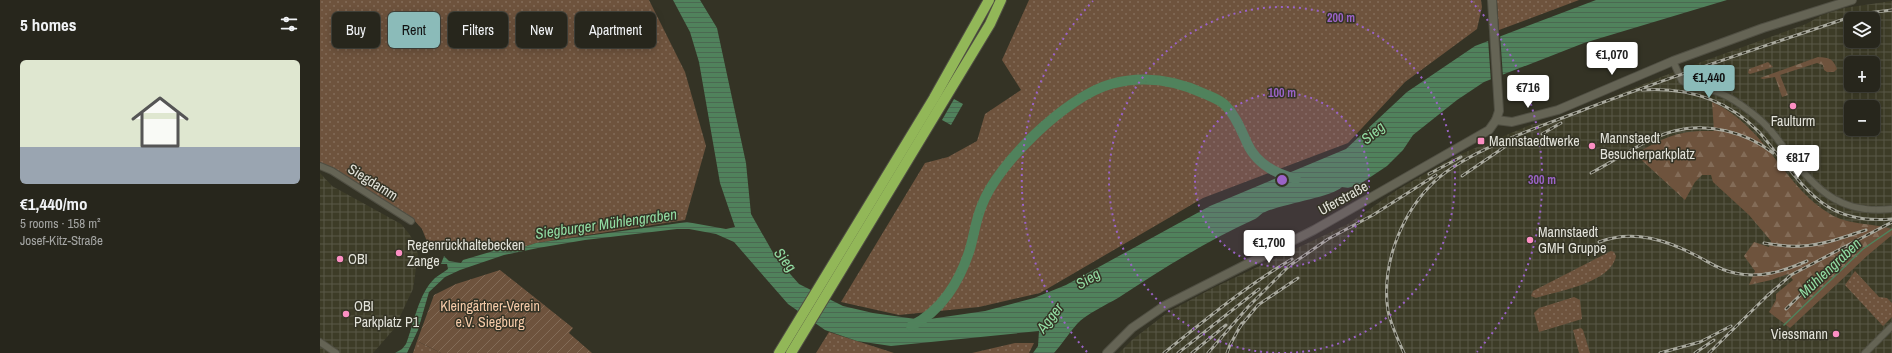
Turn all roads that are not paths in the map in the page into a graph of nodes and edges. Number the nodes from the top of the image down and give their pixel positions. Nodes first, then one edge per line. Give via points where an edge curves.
1 (989, 0) edge
2 (1001, 0) edge
3 (1492, 0) edge
4 (1852, 0) edge
5 (1673, 61) junction
6 (1496, 120) junction
7 (919, 132) junction
8 (320, 166) edge
9 (1892, 210) edge
10 (411, 221) dead end
11 (1892, 326) edge
12 (796, 335) junction
13 (320, 342) edge
14 (336, 353) edge
15 (779, 353) edge
16 (791, 353) edge
17 (1107, 353) edge
18 (1865, 353) edge

1 - 7 highway
2 - 7 highway via 990,24
3 - 6 street, Uferstraße via 1499,106
4 - 5 street via 1763,28
5 - 6 street via 1558,110 1512,122
5 - 9 street via 1682,81 1718,92 1759,119 1811,182 1828,196 1862,209
6 - 17 street, Uferstraße via 1490,130 1480,137 1314,230 1164,306 1132,328
7 - 12 highway
8 - 10 street, Siegdamm
11 - 18 street
12 - 15 highway
12 - 16 highway
13 - 14 street

